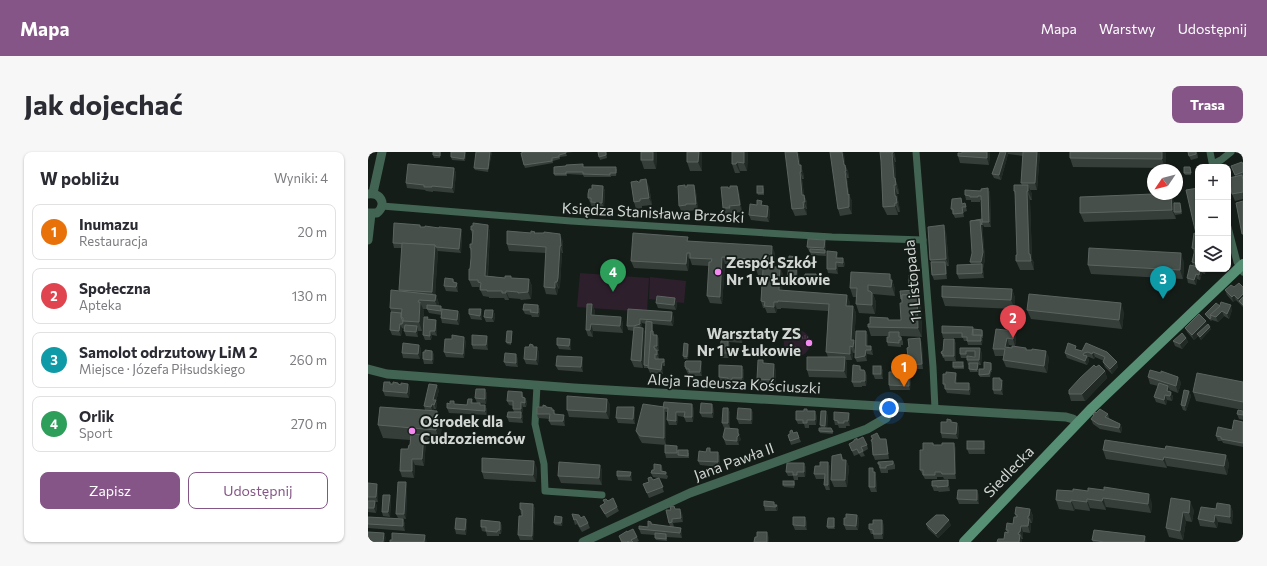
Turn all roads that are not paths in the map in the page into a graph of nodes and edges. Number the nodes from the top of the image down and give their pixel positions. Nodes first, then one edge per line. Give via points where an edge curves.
1 (382, 152) edge
2 (916, 152) edge
3 (1210, 152) edge
4 (1231, 152) edge
5 (1213, 164) edge
6 (1216, 164) edge
7 (371, 194) edge
8 (382, 206) junction
9 (369, 213) edge
10 (1230, 236) edge
11 (368, 240) edge
12 (923, 240) junction
13 (1242, 268) edge
14 (368, 369) edge
15 (387, 374) junction
16 (368, 376) edge
17 (536, 385) junction
18 (892, 407) junction
19 (934, 409) junction
20 (1078, 423) junction
21 (602, 495) dead end
22 (583, 542) edge
23 (964, 542) edge

1 - 7 street
2 - 12 street, 11 Listopada
3 - 5 street
4 - 6 street
7 - 8 street via 378,195
8 - 9 street via 377,213
8 - 12 street, Księdza Stanisława Brzóski via 571,221
9 - 11 street
10 - 13 street via 1237,262
12 - 19 street, 11 Listopada via 933,360
13 - 20 main road, Siedlecka
14 - 15 street, Aleja Tadeusza Kościuszki
15 - 16 street, Aleja Tadeusza Kościuszki
15 - 17 street, Aleja Tadeusza Kościuszki
17 - 18 street, Aleja Tadeusza Kościuszki
17 - 21 street via 535,424 544,464 545,491
18 - 19 street, Aleja Tadeusza Kościuszki
18 - 22 street, Jana Pawła II via 886,418 871,427 701,489
19 - 20 street, Aleja Tadeusza Kościuszki via 1066,417
20 - 23 main road, Siedlecka

